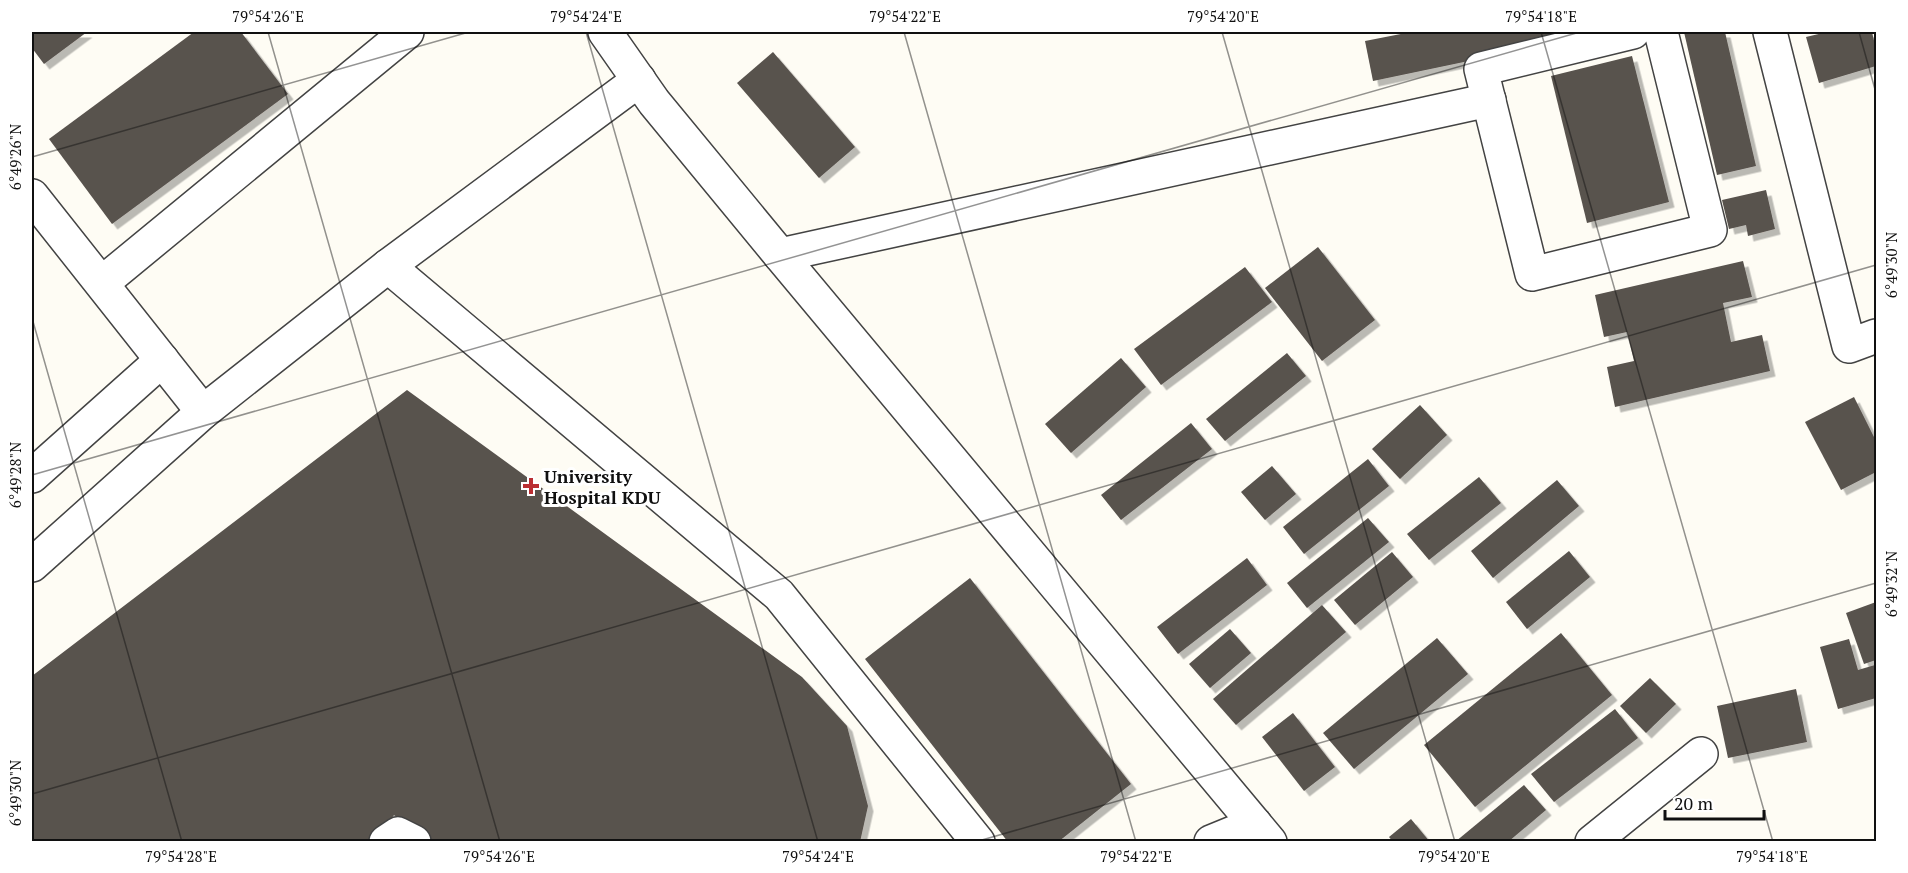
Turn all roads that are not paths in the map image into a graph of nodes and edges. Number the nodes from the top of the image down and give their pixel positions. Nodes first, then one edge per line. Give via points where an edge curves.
1 (407, 32) edge
2 (605, 32) edge
3 (1633, 32) edge
4 (1660, 32) edge
5 (1770, 32) edge
6 (639, 80) junction
7 (1489, 100) junction
8 (32, 196) edge
9 (780, 255) junction
10 (388, 266) junction
11 (102, 283) junction
12 (1876, 336) edge
13 (162, 360) junction
14 (203, 412) junction
15 (32, 476) edge
16 (32, 565) edge
17 (1701, 754) dead end
18 (1262, 833) edge
19 (386, 842) edge
20 (414, 842) edge
21 (978, 842) edge
22 (1211, 842) edge
23 (1592, 842) edge

1 - 11 street
2 - 6 street
3 - 7 street via 1481,69
4 - 7 street via 1710,230 1532,274
5 - 12 street via 1849,346
6 - 9 street
6 - 10 street
7 - 9 street
8 - 11 street
9 - 18 street
10 - 14 street
10 - 21 street via 779,595
11 - 13 street
13 - 14 street
13 - 15 street
14 - 16 street
17 - 23 street
18 - 22 street
19 - 20 street via 398,834

